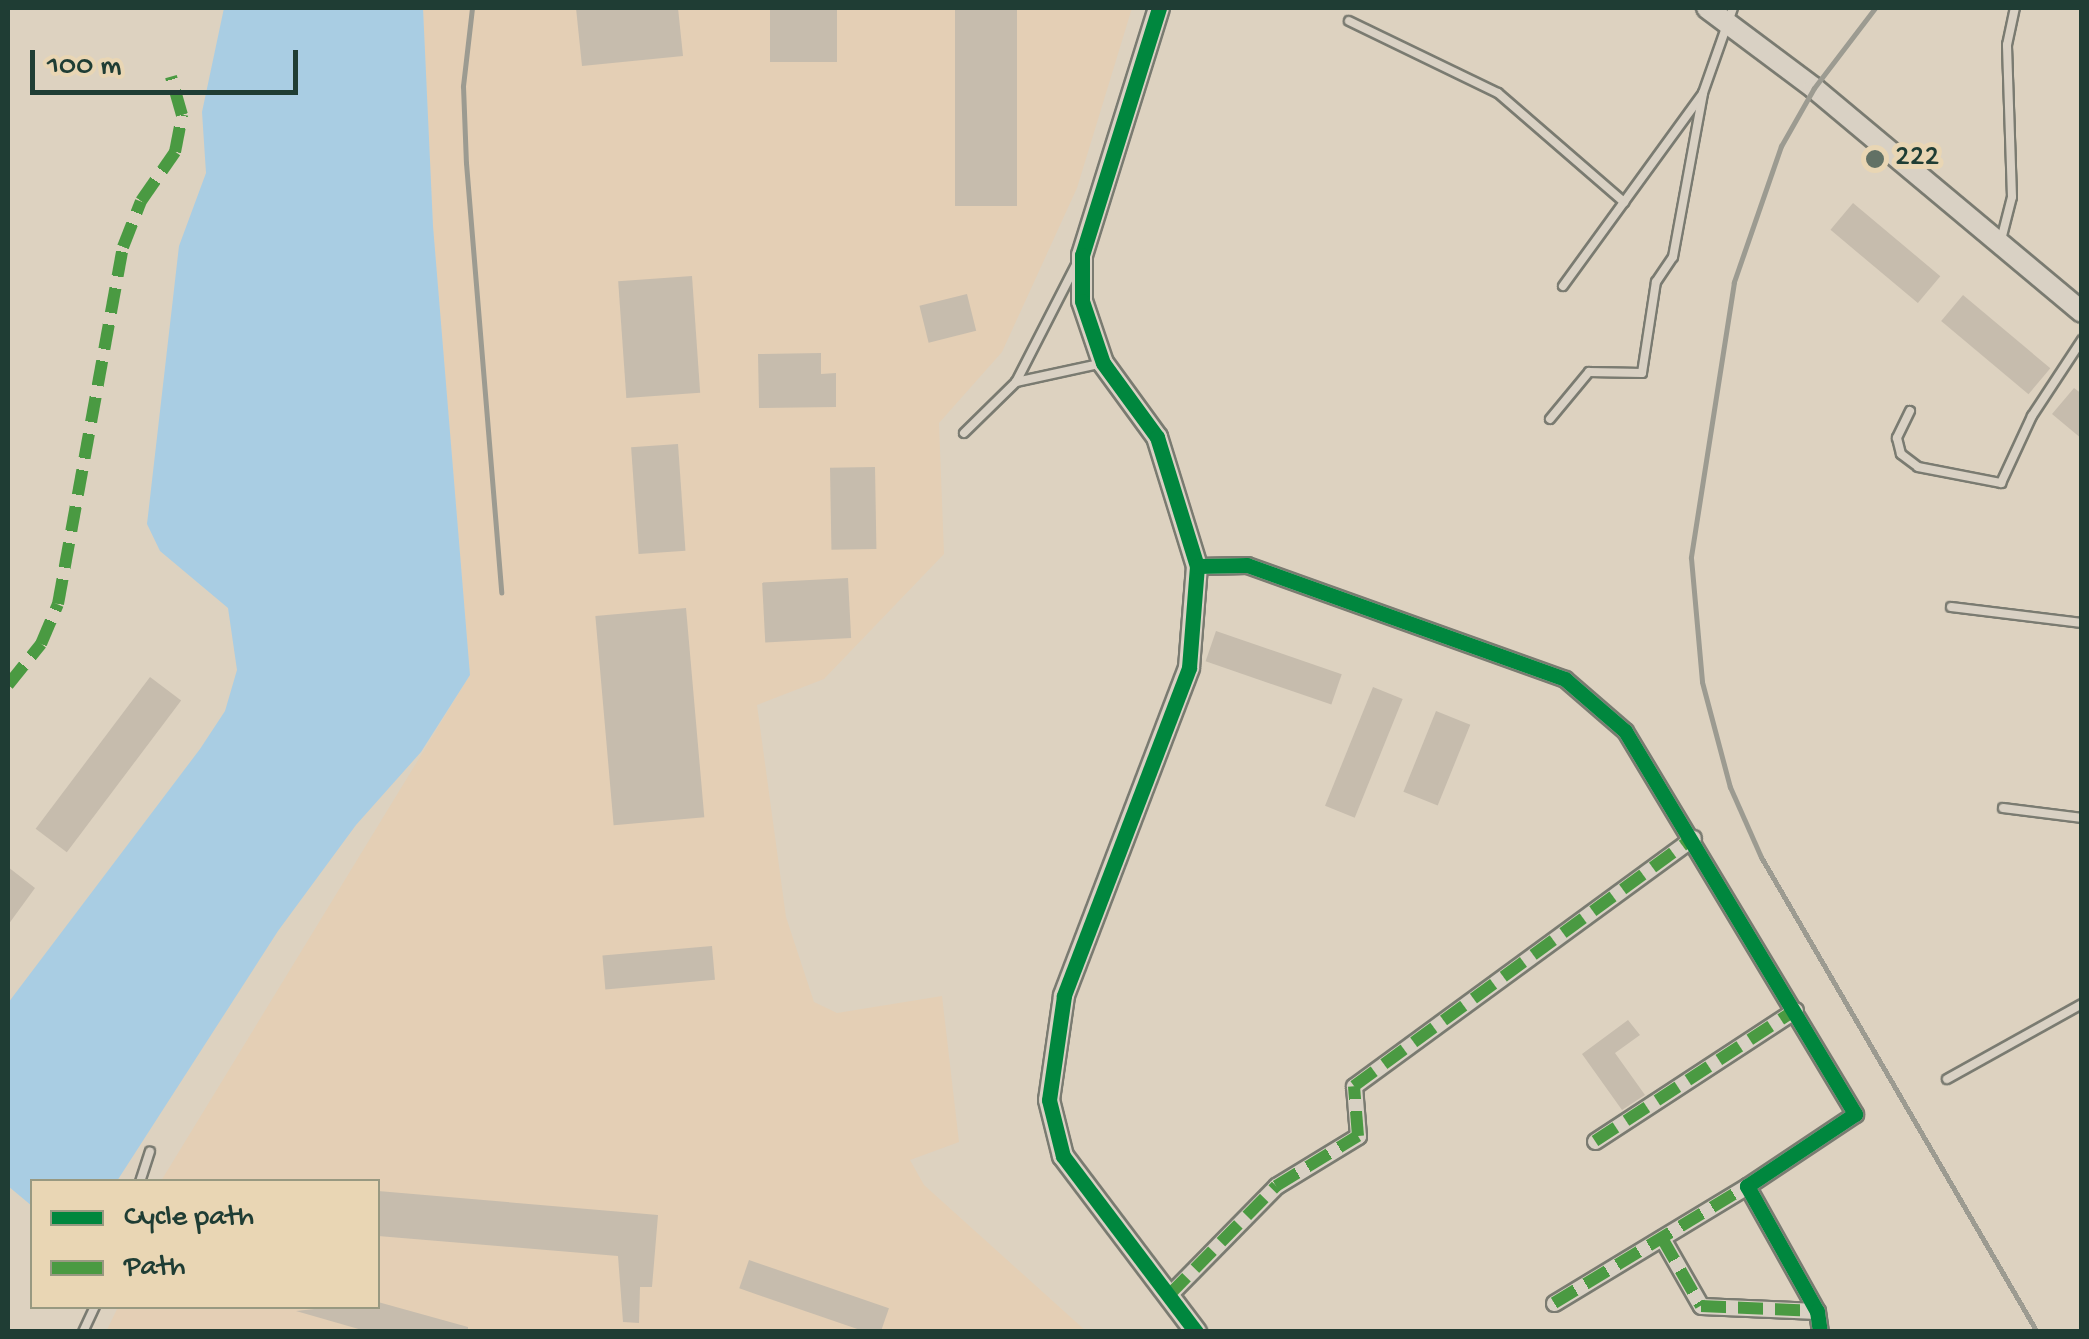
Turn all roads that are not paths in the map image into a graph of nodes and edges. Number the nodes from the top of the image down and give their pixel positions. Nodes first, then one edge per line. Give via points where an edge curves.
1 (1158, 8) edge
2 (1707, 8) edge
3 (2015, 8) edge
4 (1732, 17) edge
5 (1349, 21) dead end
6 (1703, 93) junction
7 (1624, 202) junction
8 (1999, 244) junction
9 (1082, 255) junction
10 (1563, 286) dead end
11 (2079, 305) edge
12 (2082, 340) edge
13 (1103, 363) junction
14 (1016, 382) junction
15 (1910, 411) dead end
16 (1550, 419) dead end
17 (964, 433) dead end
18 (1197, 566) junction
19 (1951, 608) dead end
20 (2082, 622) edge
21 (2003, 808) dead end
22 (2082, 818) edge
23 (1693, 838) junction
24 (2082, 1004) edge
25 (1795, 1010) junction
26 (1947, 1079) dead end
27 (1595, 1141) dead end
28 (150, 1152) dead end
29 (141, 1179) edge
30 (1747, 1186) junction
31 (1662, 1238) junction
32 (1168, 1296) junction
33 (1554, 1302) dead end
34 (94, 1309) edge
35 (1817, 1311) junction
36 (82, 1332) edge
37 (1196, 1332) edge
38 (1820, 1332) edge

1 - 9 street
2 - 4 street
3 - 8 lane via 2007,45 2012,196
4 - 6 lane
4 - 8 street
5 - 7 lane via 1498,93
6 - 7 lane
6 - 16 lane via 1673,258 1656,282 1642,373 1589,372
7 - 10 lane
8 - 11 street
9 - 13 street via 1086,317
9 - 14 lane
12 - 15 lane via 2032,416 2000,484 1918,467 1901,454 1898,438
13 - 14 lane
13 - 18 street via 1158,437
14 - 17 lane
18 - 23 street via 1247,565 1565,679 1625,731
18 - 32 street via 1189,668 1064,996 1048,1100 1063,1156
19 - 20 lane
21 - 22 lane
23 - 25 street
23 - 32 street via 1354,1086 1358,1136 1276,1186
24 - 26 lane
25 - 27 street
25 - 30 street via 1854,1114
28 - 29 lane
30 - 31 street
30 - 35 street
31 - 33 street
31 - 35 street via 1702,1306
32 - 37 street
34 - 36 lane
35 - 38 street

